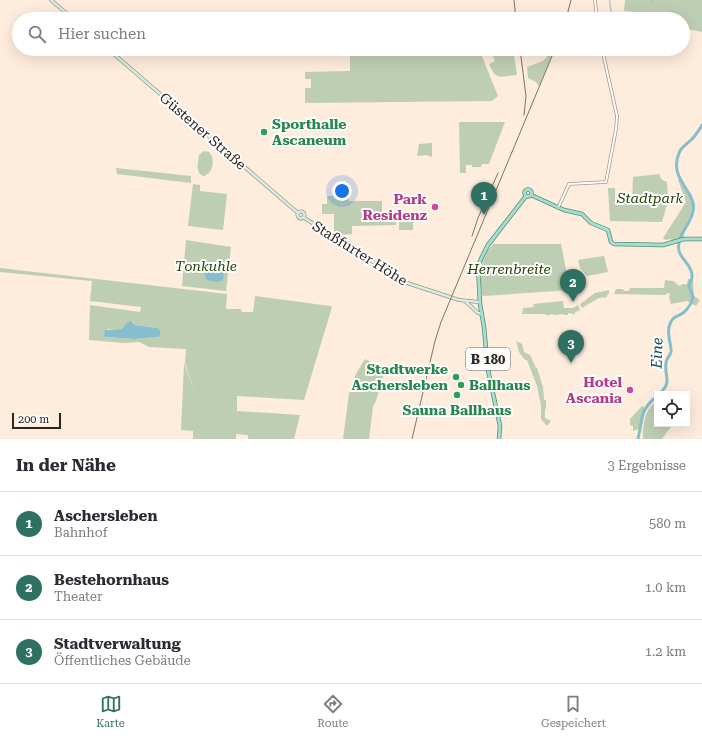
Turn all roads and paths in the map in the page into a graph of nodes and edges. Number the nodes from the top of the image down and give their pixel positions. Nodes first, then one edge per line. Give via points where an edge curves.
1 (51, 0) edge
2 (595, 0) edge
3 (65, 12) edge
4 (596, 12) edge
5 (116, 56) edge
6 (604, 56) edge
7 (531, 195) junction
8 (526, 196) junction
9 (558, 208) junction
10 (303, 217) joint
11 (702, 239) edge
12 (480, 300) junction
13 (464, 301) junction
14 (471, 302) junction
15 (469, 306) junction
16 (482, 314) junction
17 (499, 439) edge

1 - 3 main road
2 - 4 street
5 - 10 main road, Güstener Straße via 298,213 298,218
6 - 9 street via 617,116 606,182 569,184
7 - 8 main road
7 - 8 main road via 531,191 527,189 524,192
7 - 9 main road
8 - 12 main road, B 180 via 491,242 478,264
9 - 11 main road via 582,214 590,222 607,229 613,244 662,245 681,240
10 - 13 main road, Staßfurter Höhe via 404,282
12 - 14 main road, Staßfurter Höhe
12 - 16 main road, B 180
13 - 14 main road, Staßfurter Höhe
13 - 15 main road
14 - 15 main road
15 - 16 main road
16 - 17 main road, B 180 via 488,370 500,426

